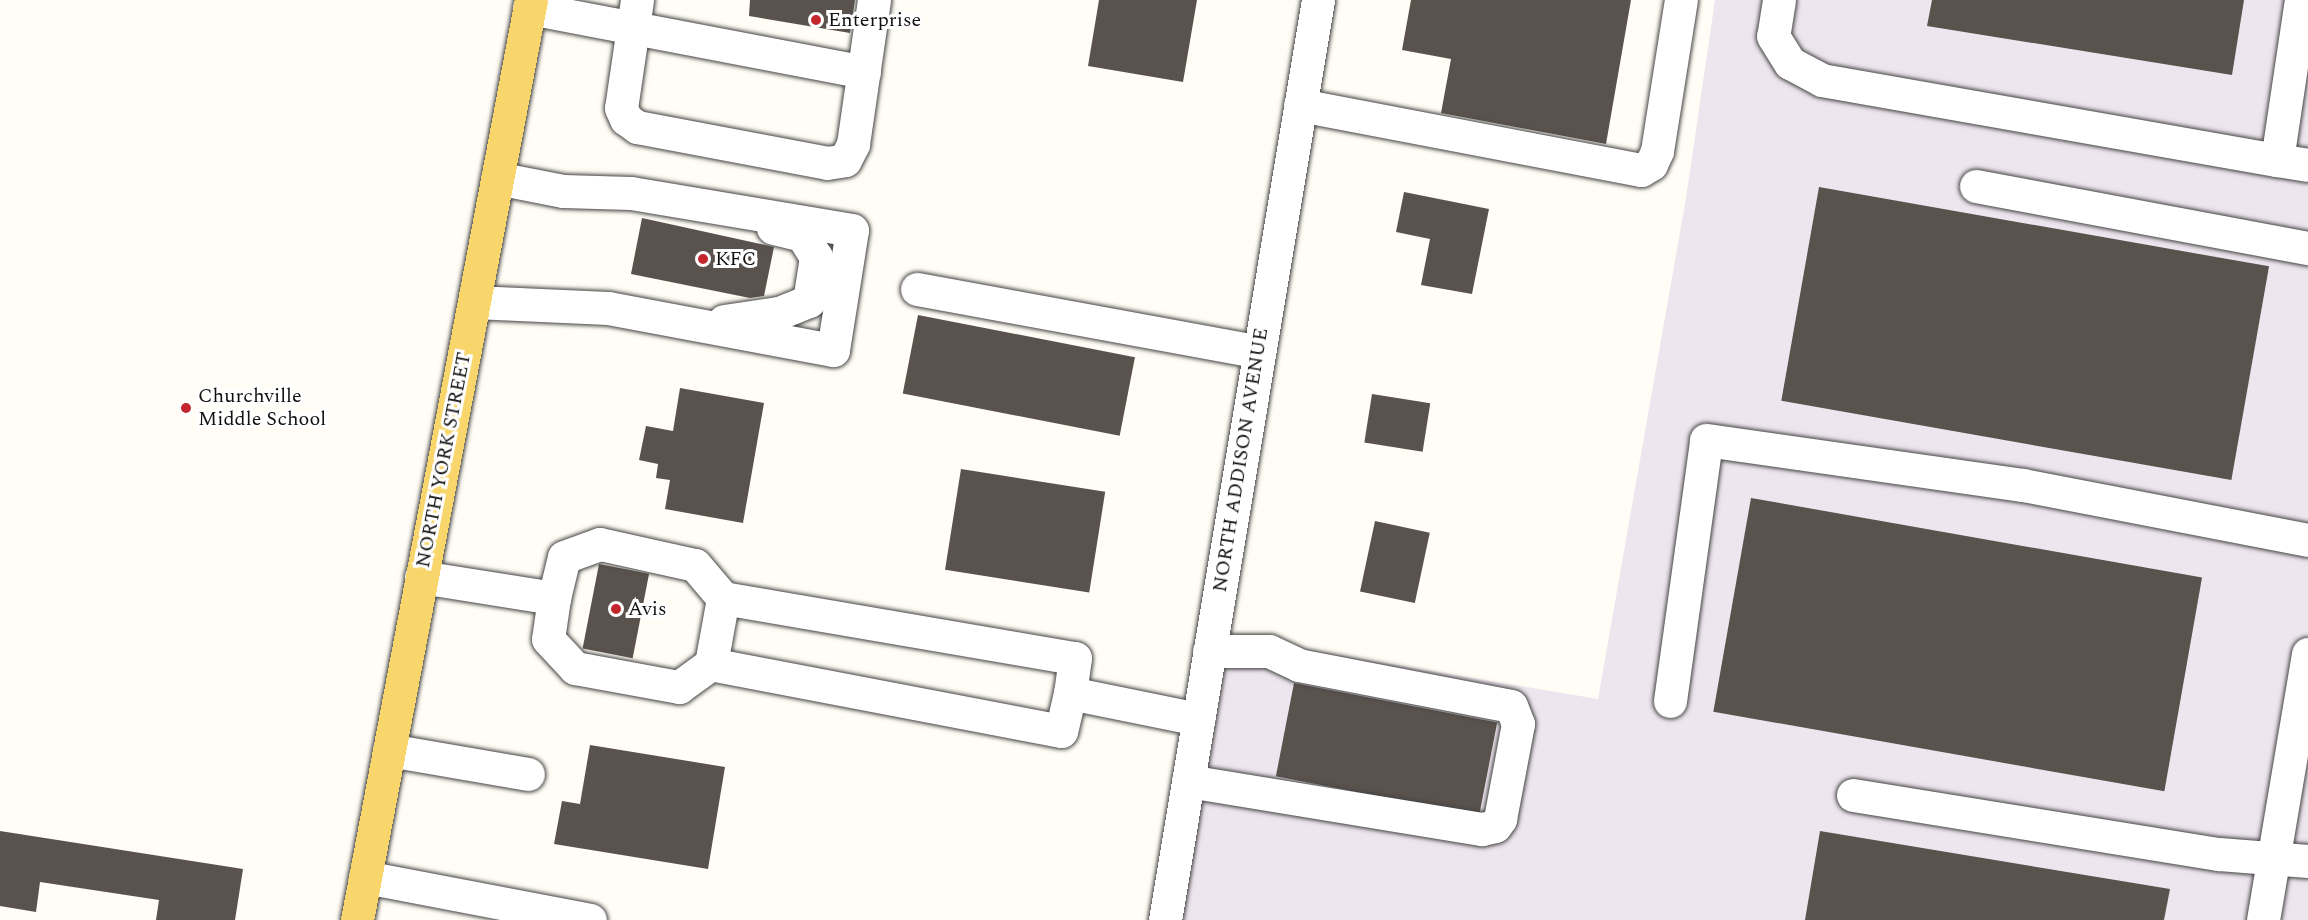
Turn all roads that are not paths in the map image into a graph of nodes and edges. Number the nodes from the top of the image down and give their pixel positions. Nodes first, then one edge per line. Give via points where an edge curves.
1 (874, 0) edge
2 (1318, 0) edge
3 (1681, 0) edge
4 (1779, 0) edge
5 (2301, 0) edge
6 (530, 4) edge
7 (635, 13) edge
8 (864, 72) junction
9 (1300, 105) junction
10 (2293, 163) edge
11 (497, 178) junction
12 (1976, 186) dead end
13 (631, 193) junction
14 (2308, 248) edge
15 (917, 289) dead end
16 (474, 302) junction
17 (696, 324) junction
18 (1259, 352) junction
19 (2308, 540) edge
20 (421, 577) junction
21 (554, 598) junction
22 (723, 598) junction
23 (1209, 651) junction
24 (2308, 654) edge
25 (711, 664) junction
26 (1070, 693) junction
27 (1670, 701) dead end
28 (1198, 719) junction
29 (389, 750) junction
30 (528, 774) dead end
31 (1188, 781) junction
32 (1852, 795) dead end
33 (2274, 855) junction
34 (2308, 861) edge
35 (365, 877) junction
36 (357, 920) edge
37 (590, 920) edge
38 (1165, 920) edge
39 (2263, 920) edge

1 - 8 street
2 - 9 street, NORTH ADDISON AVENUE
3 - 9 street via 1657,151 1651,164 1641,170
4 - 10 street via 1773,36 1790,63 1822,80
5 - 10 street
6 - 7 street
6 - 11 main road, NORTH YORK STREET
7 - 8 street
7 - 8 street via 621,108 637,127 827,163 844,160 853,144
9 - 18 street, NORTH ADDISON AVENUE
11 - 13 street via 563,191
11 - 16 main road, NORTH YORK STREET
12 - 14 street
13 - 17 street via 802,236 816,257 809,301 779,313
13 - 17 street via 852,230 832,350
15 - 18 street
16 - 17 street via 608,308
16 - 20 main road, NORTH YORK STREET
18 - 23 street, NORTH ADDISON AVENUE
19 - 27 street via 2023,485 1706,440
20 - 21 street
20 - 29 main road, NORTH YORK STREET
21 - 22 street via 564,557 600,544 695,565
21 - 25 street via 548,639 575,668 679,687
22 - 25 street
22 - 26 street via 1075,658
23 - 28 street, NORTH ADDISON AVENUE
23 - 31 street via 1269,651 1299,665 1511,706 1518,724 1500,819 1495,826 1482,829
24 - 33 street
25 - 26 street via 1061,731
26 - 28 street
28 - 31 street, NORTH ADDISON AVENUE
29 - 30 street
29 - 35 main road, NORTH YORK STREET
31 - 38 street, NORTH ADDISON AVENUE
32 - 33 street via 2219,854
33 - 34 street
33 - 39 street
35 - 36 main road, NORTH YORK STREET
35 - 37 street

